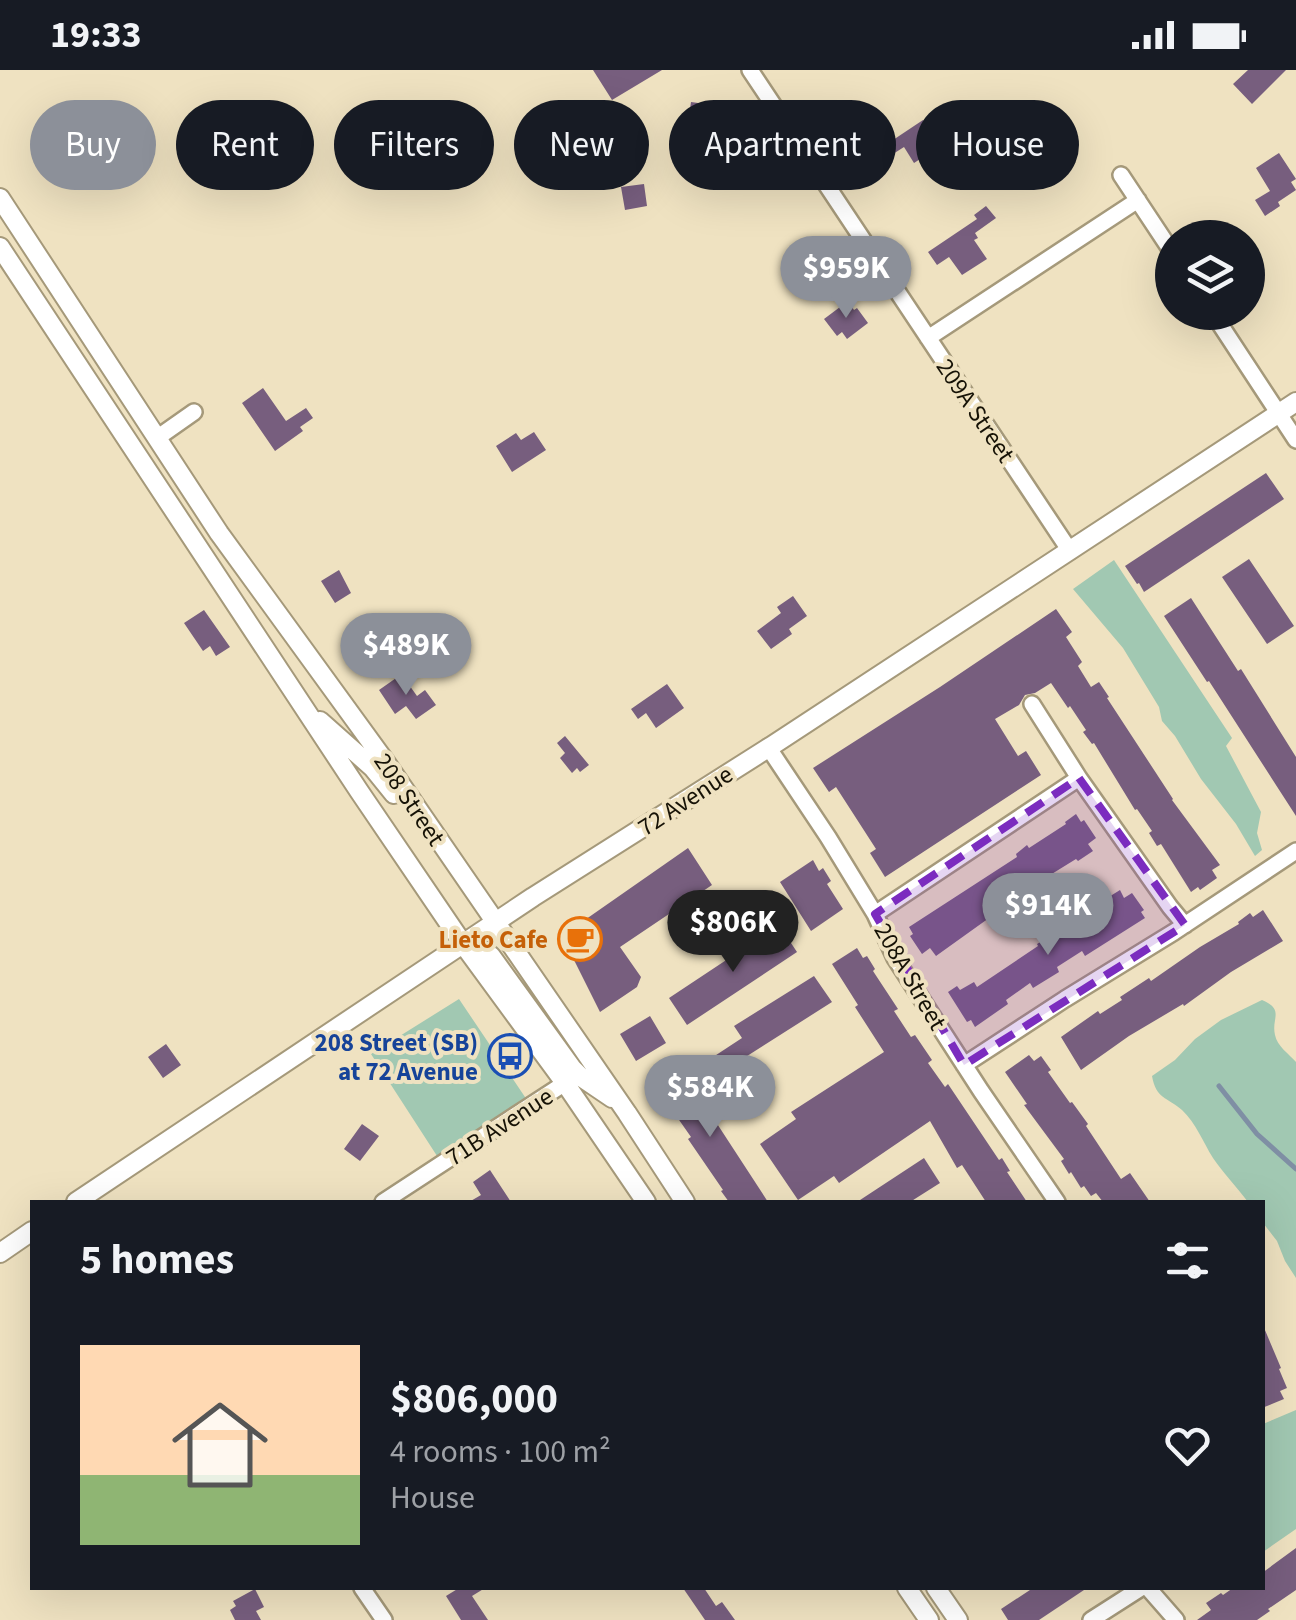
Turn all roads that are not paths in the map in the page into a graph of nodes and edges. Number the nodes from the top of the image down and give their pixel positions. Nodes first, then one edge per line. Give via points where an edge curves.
1 (750, 70) edge
2 (1121, 175) dead end
3 (0, 198) edge
4 (1138, 200) junction
5 (1155, 226) edge
6 (0, 248) edge
7 (1224, 330) edge
8 (928, 338) junction
9 (1296, 402) edge
10 (194, 412) dead end
11 (1278, 413) junction
12 (156, 438) junction
13 (1296, 440) edge
14 (1070, 550) junction
15 (1032, 704) dead end
16 (302, 706) junction
17 (768, 747) junction
18 (1080, 778) junction
19 (1296, 850) edge
20 (875, 914) junction
21 (496, 922) junction
22 (1186, 925) junction
23 (463, 944) junction
24 (964, 1065) junction
25 (565, 1084) junction
26 (627, 1113) junction
27 (79, 1200) edge
28 (386, 1200) edge
29 (645, 1200) edge
30 (683, 1200) edge
31 (1056, 1200) edge
32 (30, 1233) edge
33 (0, 1253) edge
34 (363, 1590) edge
35 (908, 1590) edge
36 (937, 1590) edge
37 (1141, 1590) edge
38 (1146, 1590) edge
39 (384, 1620) edge
40 (928, 1620) edge
41 (958, 1620) edge
42 (1091, 1620) edge
43 (1176, 1620) edge

1 - 8 street, 209A Street
2 - 4 street
3 - 12 main road, 208 Street
4 - 5 street
4 - 8 street
6 - 16 main road, 208 Street
7 - 11 street
8 - 14 street, 209A Street
9 - 11 main road, 72 Avenue
10 - 12 street
11 - 13 street
11 - 14 main road, 72 Avenue
12 - 21 main road, 208 Street
14 - 17 main road, 72 Avenue
15 - 18 street
16 - 21 main road via 388,786 460,893
16 - 23 main road, 208 Street
17 - 20 street, 208A Street
17 - 21 main road, 72 Avenue
18 - 20 street
18 - 22 street
19 - 22 street
20 - 24 street, 208A Street
21 - 23 main road, 72 Avenue
21 - 26 main road, 208 Street
22 - 24 street
23 - 25 main road, 208 Street
23 - 26 main road via 491,956 572,1068
23 - 27 main road, 72 Avenue
24 - 31 street, 208A Street
25 - 28 street, 71B Avenue
25 - 29 main road, 208 Street
26 - 30 main road, 208 Street
32 - 33 main road
34 - 39 street
35 - 40 main road
36 - 41 main road
37 - 42 street
38 - 43 street

